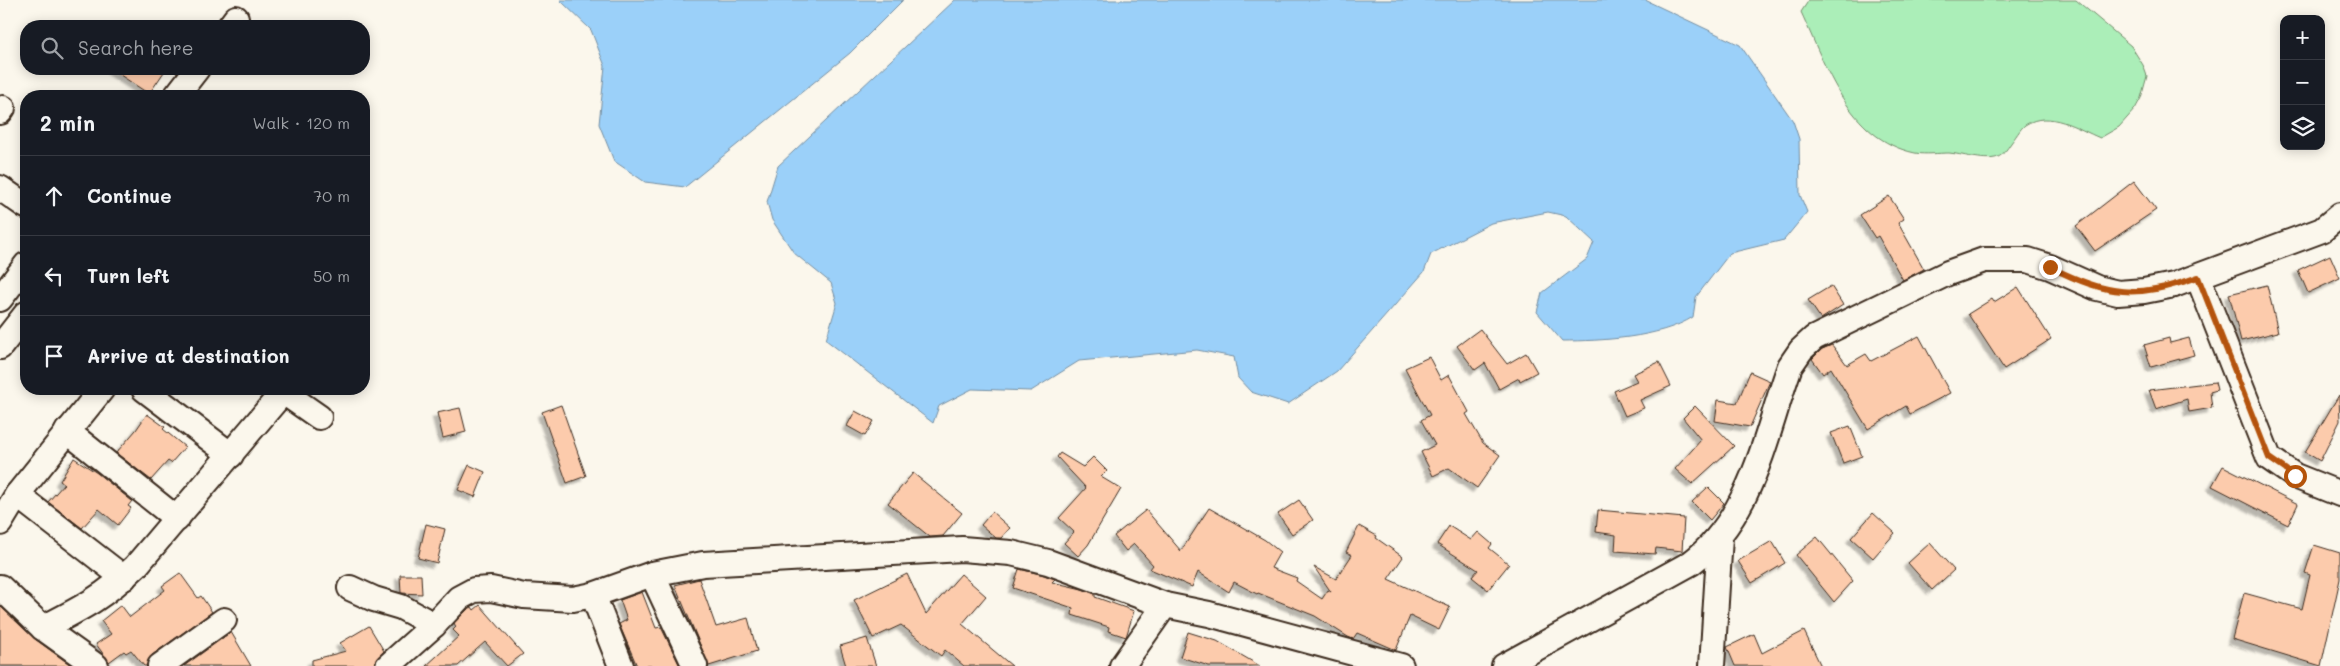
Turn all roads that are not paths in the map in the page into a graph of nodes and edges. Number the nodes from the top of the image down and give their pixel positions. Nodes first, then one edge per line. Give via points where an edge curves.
1 (192, 75) edge
2 (181, 90) edge
3 (0, 188) edge
4 (20, 202) edge
5 (2340, 215) edge
6 (20, 273) edge
7 (2198, 277) junction
8 (0, 299) edge
9 (20, 322) edge
10 (0, 347) edge
11 (97, 395) edge
12 (152, 395) edge
13 (277, 395) edge
14 (288, 395) edge
15 (319, 417) dead end
16 (67, 431) junction
17 (231, 455) junction
18 (2340, 494) edge
19 (18, 495) junction
20 (177, 519) junction
21 (0, 523) edge
22 (1720, 537) junction
23 (652, 574) junction
24 (124, 578) junction
25 (0, 587) edge
26 (350, 588) dead end
27 (593, 595) junction
28 (1165, 605) junction
29 (224, 620) dead end
30 (434, 625) junction
31 (43, 628) junction
32 (96, 666) edge
33 (160, 666) edge
34 (388, 666) edge
35 (621, 666) edge
36 (695, 666) edge
37 (1122, 666) edge
38 (1401, 666) edge
39 (1504, 666) edge
40 (1712, 666) edge

1 - 2 street
3 - 4 street
5 - 7 street via 2322,230
6 - 8 street
7 - 18 street via 2269,458 2295,476
7 - 22 street via 2174,286 2118,292 2097,288 2028,260 1984,260 1948,273 1814,338 1790,366 1751,482
9 - 10 street
11 - 16 street
12 - 17 street
13 - 17 street
14 - 15 street
16 - 19 street
16 - 20 street
17 - 20 street
19 - 21 street
19 - 24 street
20 - 24 street
22 - 39 street via 1691,563
22 - 40 street
23 - 27 street
23 - 28 street via 703,564 987,550 1048,562
23 - 36 street
24 - 31 street via 93,603
25 - 31 street
26 - 30 street via 401,607
27 - 30 street via 552,599 491,589 474,590 459,598
27 - 35 street
28 - 37 street
28 - 38 street
29 - 33 street
30 - 34 street
31 - 32 street

